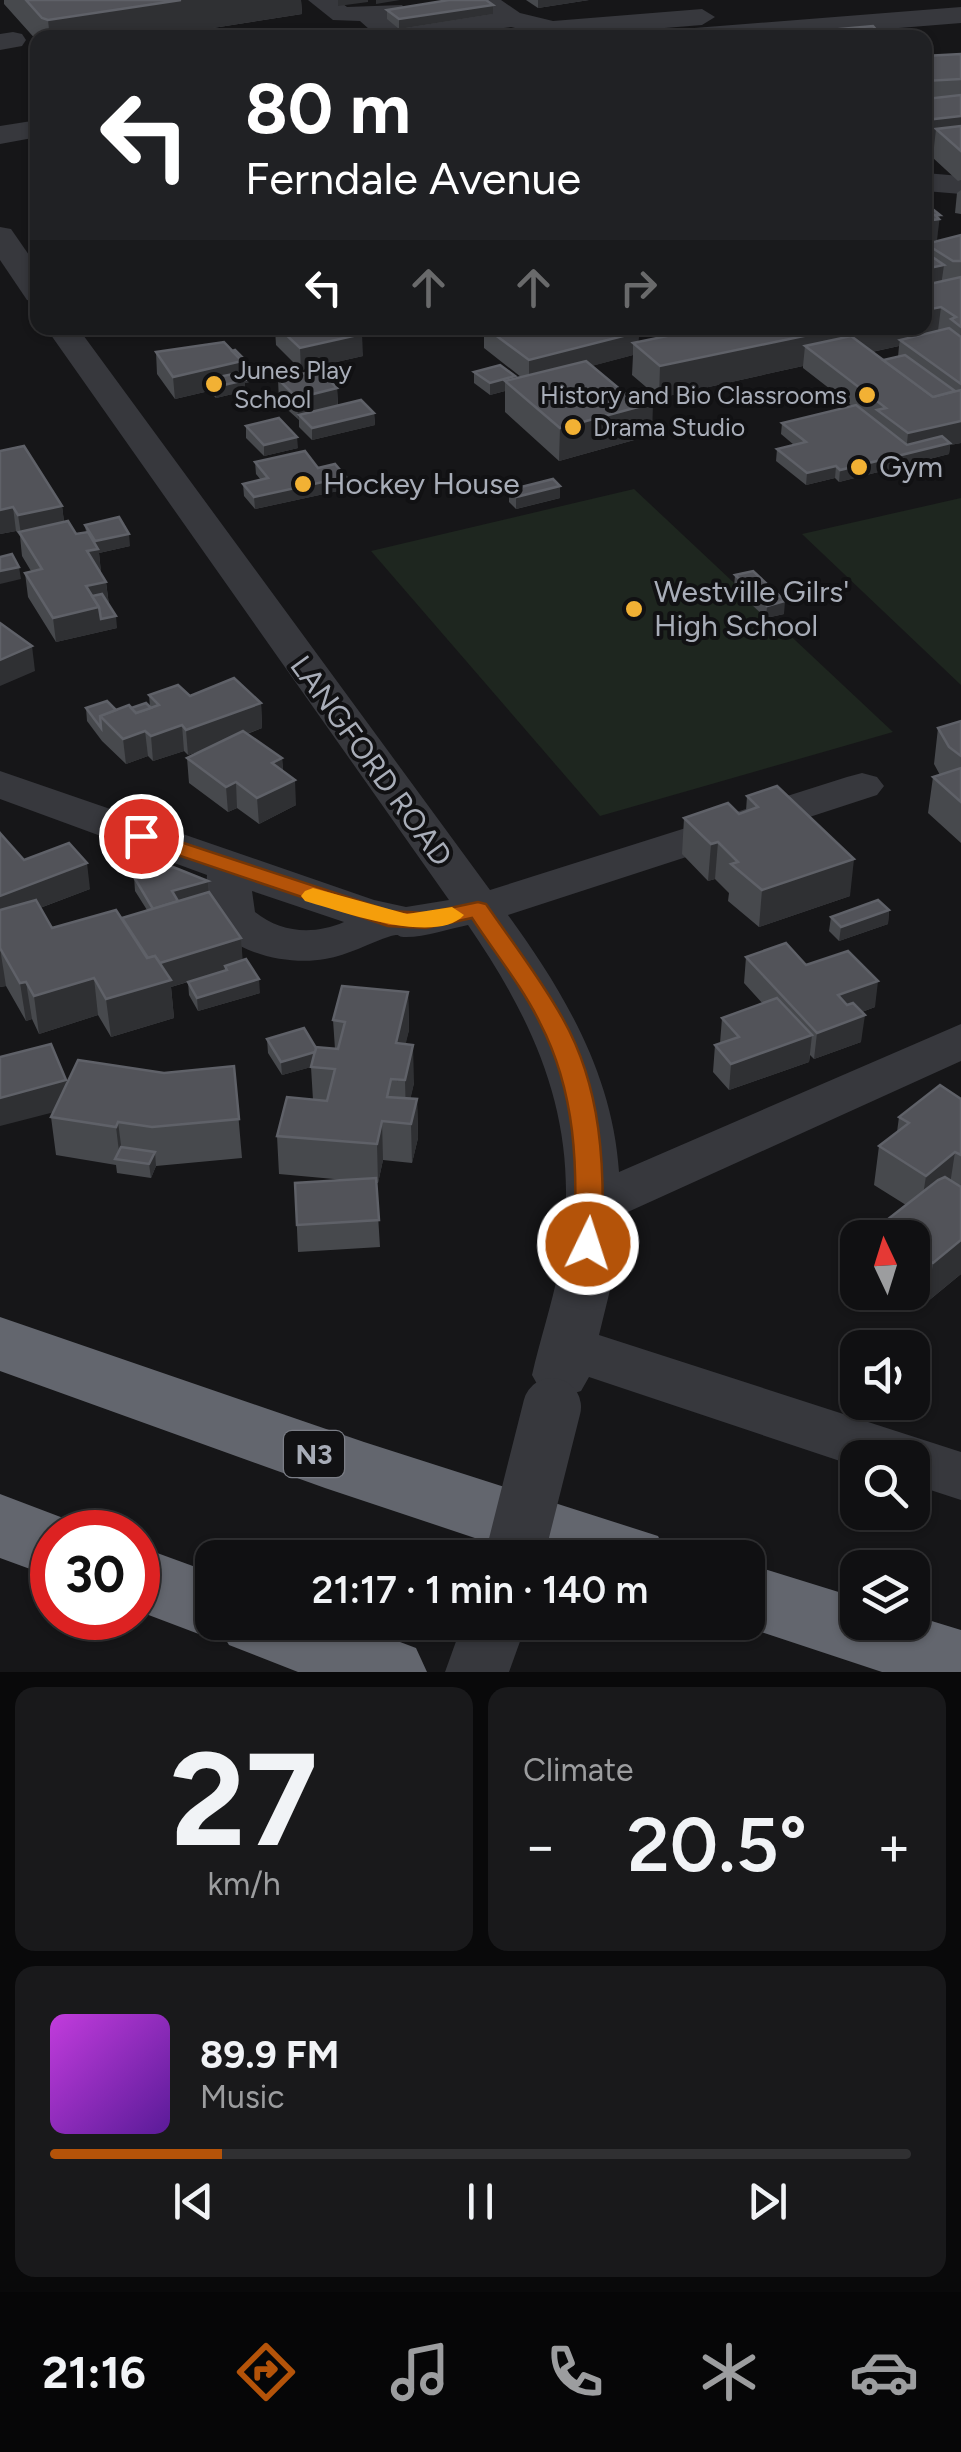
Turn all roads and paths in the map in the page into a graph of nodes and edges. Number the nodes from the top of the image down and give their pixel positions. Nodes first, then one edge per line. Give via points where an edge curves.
1 (300, 0) edge
2 (321, 0) edge
3 (460, 0) edge
4 (485, 0) edge
5 (896, 0) edge
6 (733, 5) dead end
7 (785, 12) edge
8 (366, 14) junction
9 (961, 15) edge
10 (534, 20) edge
11 (961, 28) edge
12 (328, 30) edge
13 (387, 30) edge
14 (464, 30) edge
15 (705, 30) edge
16 (820, 30) edge
17 (840, 30) edge
18 (889, 30) edge
19 (30, 129) edge
20 (0, 135) edge
21 (932, 183) edge
22 (961, 186) edge
23 (3, 245) edge
24 (30, 283) edge
25 (67, 335) edge
26 (0, 784) edge
27 (862, 786) dead end
28 (478, 909) junction
29 (961, 1041) edge
30 (592, 1206) junction
31 (0, 1343) edge
32 (567, 1347) junction
33 (849, 1440) edge
34 (930, 1466) edge
35 (961, 1476) edge
36 (0, 1525) edge
37 (30, 1537) edge
38 (519, 1540) edge
39 (576, 1540) edge
40 (160, 1586) edge
41 (195, 1600) edge
42 (765, 1601) edge
43 (304, 1640) edge
44 (489, 1640) edge
45 (961, 1664) edge
46 (388, 1672) edge
47 (477, 1672) edge

1 - 12 street
2 - 8 street via 337,14
3 - 8 street
4 - 10 street
5 - 7 street
6 - 10 street via 741,12
7 - 15 street
7 - 16 street
8 - 13 street
9 - 17 street
10 - 14 street
11 - 18 street
19 - 20 street
21 - 22 street
23 - 24 street
25 - 28 street, LANGFORD ROAD
26 - 28 street via 230,868 230,911 280,943 322,948 388,918 426,921
27 - 28 street
28 - 30 street, LANGFORD ROAD via 553,1022 572,1070 581,1096
29 - 30 street
30 - 32 street, LANGFORD ROAD via 579,1312
31 - 39 highway, N3
32 - 33 street
32 - 38 street, LANGFORD ROAD, bridge
34 - 35 street
36 - 37 highway
40 - 41 highway
42 - 45 highway
43 - 46 highway
44 - 47 street

